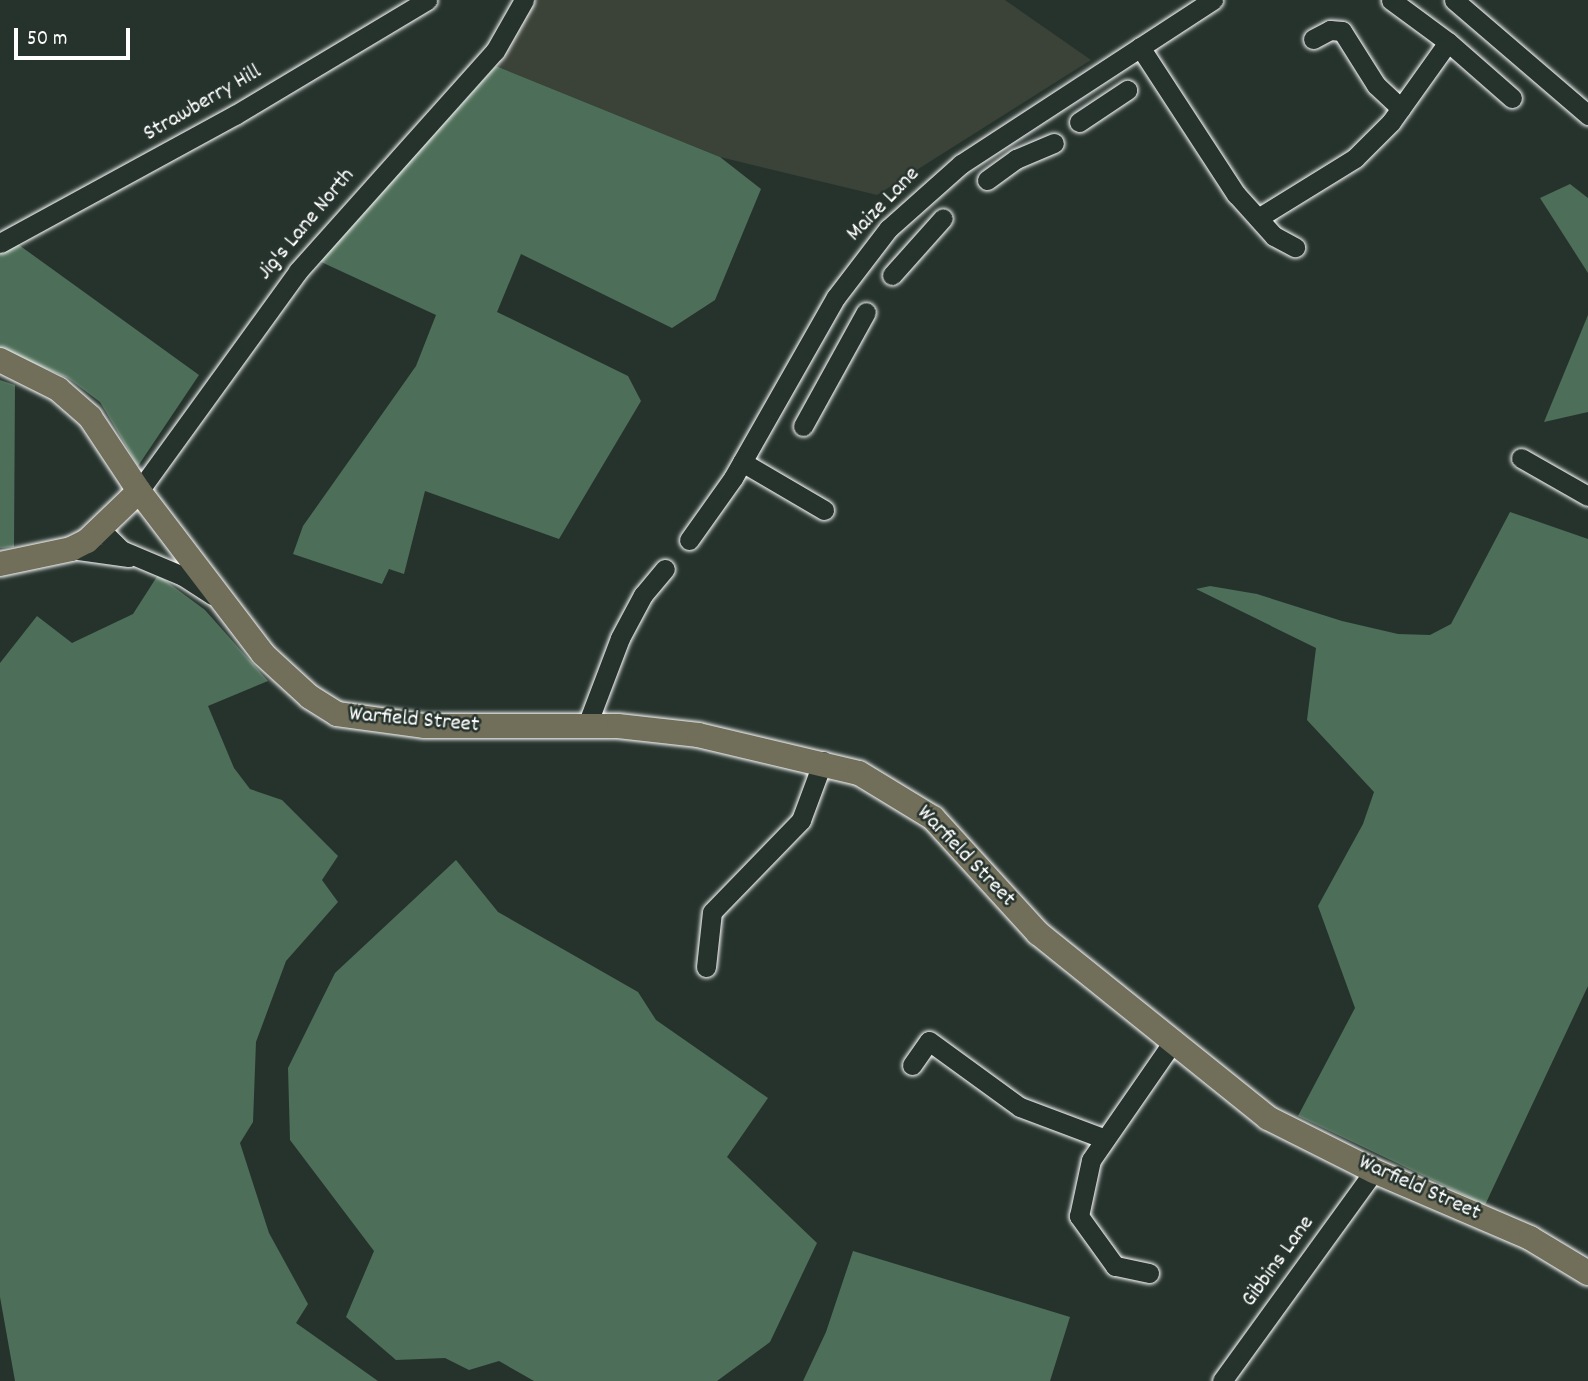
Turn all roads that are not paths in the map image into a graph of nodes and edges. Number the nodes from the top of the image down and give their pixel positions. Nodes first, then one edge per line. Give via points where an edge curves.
1 (427, 0) edge
2 (524, 0) edge
3 (1213, 0) edge
4 (1391, 0) edge
5 (1454, 0) edge
6 (1312, 39) dead end
7 (1448, 42) junction
8 (1140, 47) junction
9 (1083, 84) junction
10 (1127, 90) dead end
11 (1512, 97) dead end
12 (1098, 107) junction
13 (1401, 108) junction
14 (1588, 115) edge
15 (1079, 122) dead end
16 (1002, 137) junction
17 (1054, 143) dead end
18 (1016, 159) junction
19 (987, 180) dead end
20 (943, 218) dead end
21 (1258, 218) junction
22 (888, 229) junction
23 (0, 243) edge
24 (1295, 247) dead end
25 (912, 250) junction
26 (891, 275) dead end
27 (866, 312) dead end
28 (814, 334) junction
29 (845, 349) junction
30 (0, 360) edge
31 (803, 426) dead end
32 (1521, 458) dead end
33 (742, 462) junction
34 (139, 491) junction
35 (1588, 496) edge
36 (824, 510) dead end
37 (102, 531) junction
38 (689, 540) dead end
39 (71, 549) junction
40 (140, 559) junction
41 (0, 564) edge
42 (664, 569) dead end
43 (226, 607) junction
44 (587, 725) junction
45 (823, 761) junction
46 (706, 967) dead end
47 (1172, 1043) junction
48 (912, 1065) dead end
49 (1105, 1139) junction
50 (1374, 1171) junction
51 (1149, 1273) dead end
52 (1588, 1273) edge
53 (1222, 1381) edge

1 - 23 street, Strawberry Hill via 235,115
2 - 34 street, Jig's Lane North via 495,51 298,271
3 - 8 street, Maize Lane
4 - 7 street
5 - 14 street
6 - 13 street via 1330,30 1342,31 1376,85
7 - 11 street
7 - 13 street
8 - 9 street, Maize Lane
8 - 21 street via 1236,194
9 - 12 street
9 - 16 street, Maize Lane
10 - 12 street
12 - 15 street
13 - 21 street via 1355,158
16 - 18 street
16 - 22 street, Maize Lane via 961,164
17 - 18 street
18 - 19 street
20 - 25 street
21 - 24 street via 1274,236
22 - 25 street
22 - 28 street, Maize Lane
25 - 26 street
27 - 29 street
28 - 29 street
28 - 33 street, Maize Lane
29 - 31 street
30 - 34 main road, Warfield Street via 74,401 110,442
32 - 35 street
33 - 36 street
33 - 38 street, Maize Lane
34 - 37 main road
34 - 43 main road, Warfield Street
37 - 39 main road
37 - 40 street via 113,545
39 - 40 street
39 - 41 main road
40 - 43 street via 183,576
42 - 44 street via 643,595 620,638
43 - 44 main road, Warfield Street via 263,654 310,697 337,713 425,726
44 - 45 main road, Warfield Street via 698,735
45 - 46 street via 801,820 712,912
45 - 47 main road, Warfield Street via 894,790 933,818 1038,933
47 - 49 street
47 - 50 main road, Warfield Street via 1268,1118
48 - 49 street via 929,1041 1020,1107
49 - 51 street via 1091,1160 1079,1216 1115,1266
50 - 52 main road, Warfield Street via 1530,1238
50 - 53 street, Gibbins Lane

